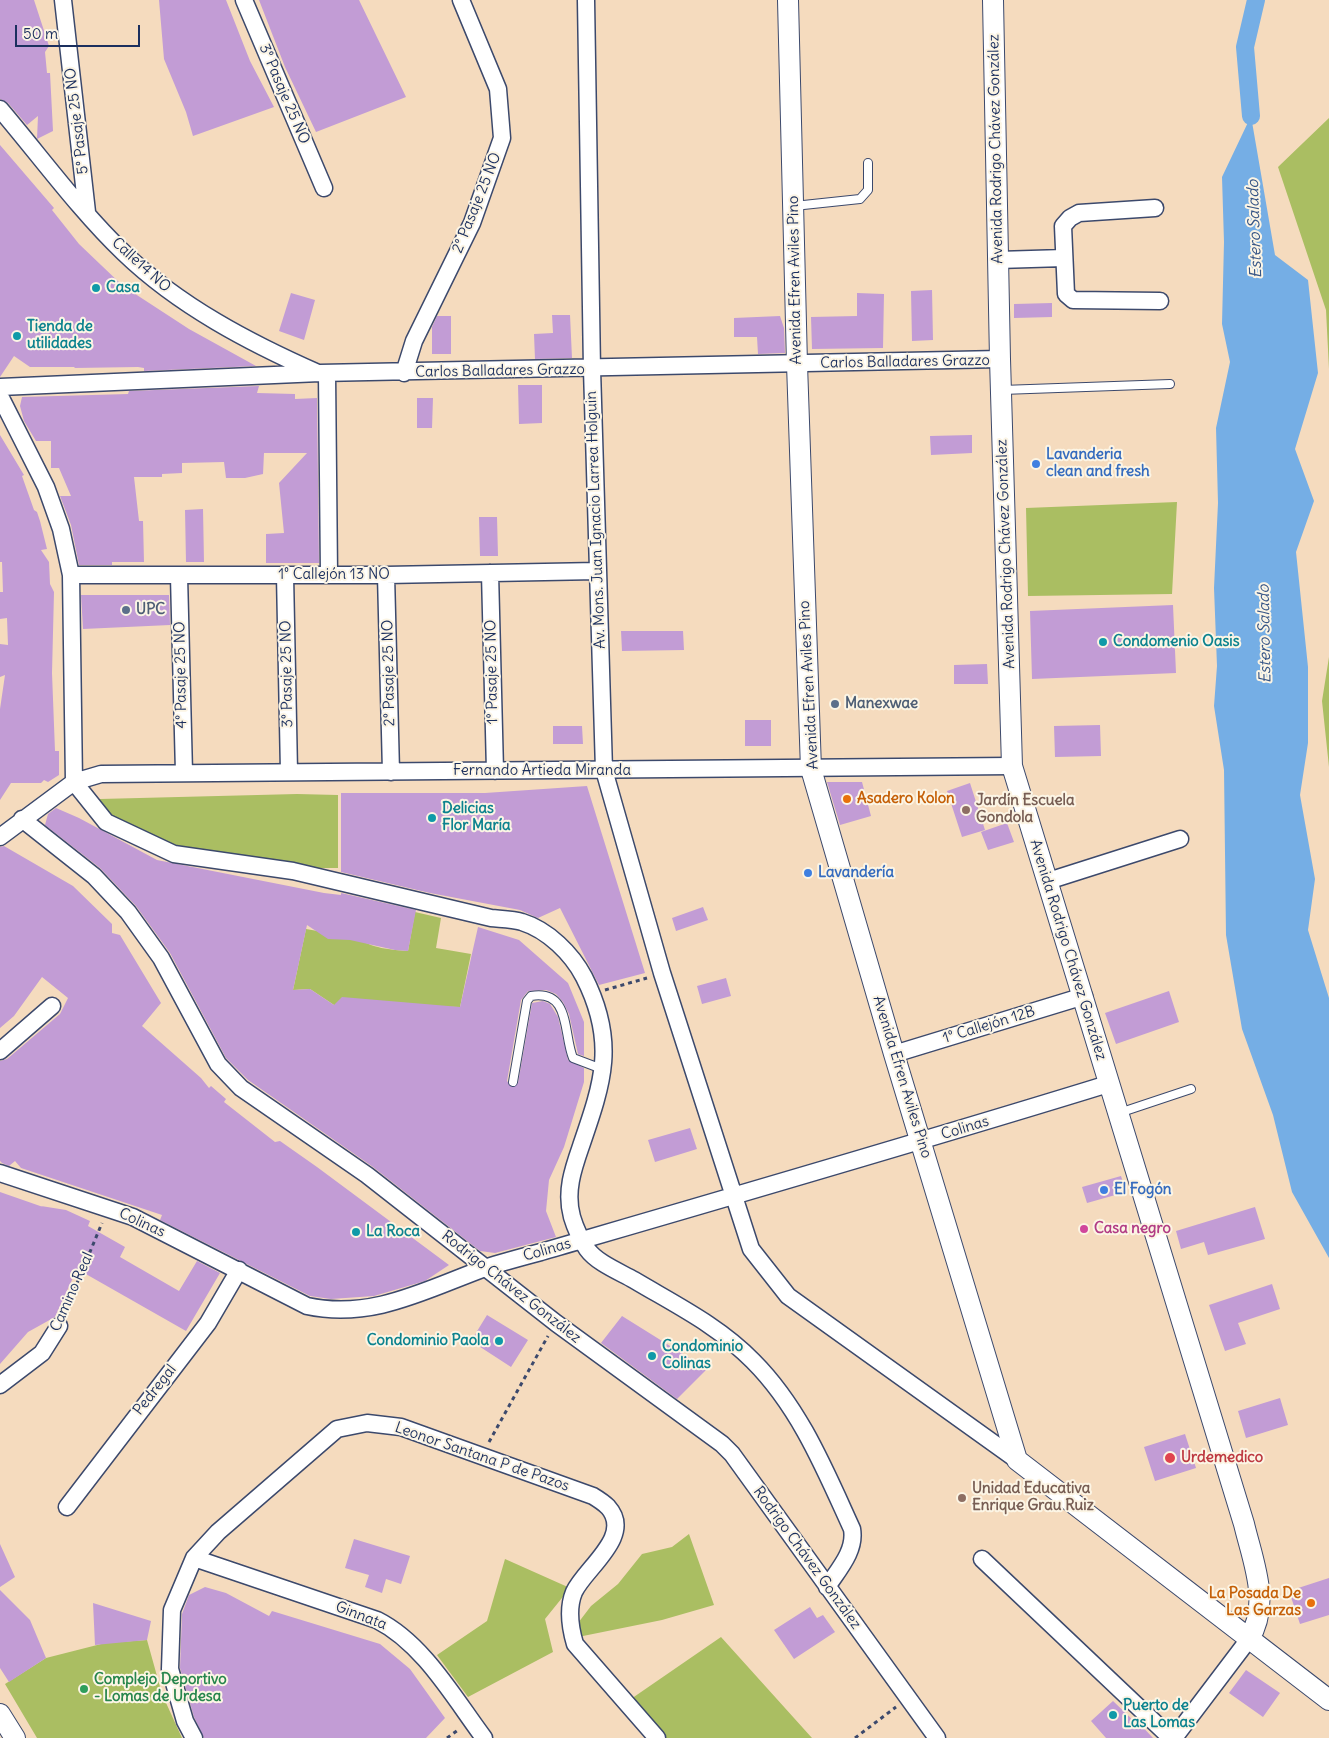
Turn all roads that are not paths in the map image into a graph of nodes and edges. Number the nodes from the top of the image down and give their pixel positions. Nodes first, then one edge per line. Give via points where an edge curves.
1 (63, 0) edge
2 (244, 0) edge
3 (461, 0) edge
4 (586, 0) edge
5 (788, 0) edge
6 (993, 0) edge
7 (0, 109) edge
8 (868, 163) dead end
9 (324, 188) dead end
10 (794, 206) junction
11 (1156, 208) dead end
12 (87, 212) junction
13 (1064, 258) junction
14 (998, 260) junction
15 (1160, 301) dead end
16 (1000, 359) junction
17 (797, 364) junction
18 (592, 369) junction
19 (404, 373) junction
20 (323, 374) junction
21 (1170, 384) dead end
22 (0, 386) edge
23 (1000, 390) junction
24 (0, 396) edge
25 (597, 571) junction
26 (490, 574) junction
27 (71, 575) junction
28 (285, 575) junction
29 (329, 575) junction
30 (386, 575) junction
31 (179, 576) junction
32 (1012, 766) junction
33 (812, 768) junction
34 (604, 770) junction
35 (495, 771) junction
36 (289, 772) junction
37 (391, 772) junction
38 (184, 773) junction
39 (74, 782) junction
40 (22, 819) junction
41 (0, 837) edge
42 (1180, 839) dead end
43 (1048, 881) junction
44 (1084, 996) junction
45 (52, 1006) dead end
46 (0, 1051) edge
47 (894, 1054) junction
48 (604, 1070) junction
49 (513, 1082) dead end
50 (1108, 1084) junction
51 (1191, 1090) dead end
52 (1117, 1113) junction
53 (922, 1142) junction
54 (0, 1173) edge
55 (733, 1198) junction
56 (582, 1240) junction
57 (488, 1267) junction
58 (239, 1270) junction
59 (60, 1326) road end
60 (0, 1385) edge
61 (1017, 1460) junction
62 (67, 1508) dead end
63 (194, 1558) junction
64 (982, 1560) dead end
65 (827, 1587) junction
66 (1249, 1639) junction
67 (1329, 1700) edge
68 (0, 1714) edge
69 (15, 1738) edge
70 (194, 1738) edge
71 (484, 1738) edge
72 (657, 1738) edge
73 (937, 1738) edge
74 (1172, 1738) edge

1 - 12 street, 5° Pasaje 25 NO
2 - 9 street, 3° Pasaje 25 NO
3 - 19 street, 2° Pasaje 25 NO via 498,89 502,138 472,223 414,340
4 - 18 street, Av. Mons. Juan Ignacio Larrea Holguin
5 - 10 street, Avenida Efren Aviles Pino
6 - 14 street, Avenida Rodrigo Chávez González
7 - 12 street, Calle14 NO
8 - 10 lane via 868,190 860,199
10 - 17 street, Avenida Efren Aviles Pino
11 - 13 street via 1079,213 1062,226
12 - 20 street, Calle14 NO via 125,254 175,295 263,349
13 - 14 street
13 - 15 street via 1066,294 1072,300
14 - 16 street, Avenida Rodrigo Chávez González
16 - 17 street, Carlos Balladares Grazzo
16 - 23 street, Avenida Rodrigo Chávez González
17 - 18 street, Carlos Balladares Grazzo
17 - 33 street, Avenida Efren Aviles Pino
18 - 19 street, Carlos Balladares Grazzo
18 - 25 street, Av. Mons. Juan Ignacio Larrea Holguin
19 - 20 street, Carlos Balladares Grazzo
20 - 22 street, Carlos Balladares Grazzo
20 - 29 street
21 - 23 lane
23 - 32 street, Avenida Rodrigo Chávez González
24 - 27 street via 46,487 61,529
25 - 26 street, 1° Callejón 13 NO
25 - 34 street, Av. Mons. Juan Ignacio Larrea Holguin
26 - 30 street, 1° Callejón 13 NO
26 - 35 street, 1° Pasaje 25 NO
27 - 31 street, 1° Callejón 13 NO
27 - 39 street
28 - 29 street, 1° Callejón 13 NO
28 - 31 street, 1° Callejón 13 NO
28 - 36 street, 3° Pasaje 25 NO
29 - 30 street, 1° Callejón 13 NO
30 - 37 street, 2° Pasaje 25 NO
31 - 38 street, 4° Pasaje 25 NO
32 - 33 street, Fernando Artieda Miranda
32 - 43 street, Avenida Rodrigo Chávez González
33 - 34 street, Fernando Artieda Miranda
33 - 47 street, Avenida Efren Aviles Pino
34 - 35 street, Fernando Artieda Miranda
34 - 55 street, Av. Mons. Juan Ignacio Larrea Holguin via 662,973
35 - 37 street, Fernando Artieda Miranda
36 - 37 street, Fernando Artieda Miranda
36 - 38 street, Fernando Artieda Miranda
38 - 39 street, Fernando Artieda Miranda via 101,774
39 - 40 street, Fernando Artieda Miranda
39 - 48 street via 106,822 174,854 293,871 490,918 523,922 542,932 566,951 593,994 605,1036
40 - 41 street, Fernando Artieda Miranda
40 - 57 street, Rodrigo Chávez González via 94,876 128,912 161,958 207,1046 241,1088 367,1175
42 - 43 street
43 - 44 street, Avenida Rodrigo Chávez González
44 - 47 street, 1° Callejón 12B
44 - 50 street, Avenida Rodrigo Chávez González
45 - 46 street
47 - 53 street, Avenida Efren Aviles Pino
48 - 49 lane via 573,1058 568,1046 565,1014 555,1000 540,994 531,996 527,1001
48 - 56 street via 570,1179 572,1216
50 - 52 street, Avenida Rodrigo Chávez González
50 - 53 street, Colinas
51 - 52 lane
52 - 66 street, Avenida Rodrigo Chávez González via 1244,1524 1260,1595 1256,1624
53 - 55 street, Colinas
53 - 61 street, Avenida Efren Aviles Pino
54 - 58 street, Colinas via 133,1217
55 - 56 street, Colinas
55 - 61 street, Av. Mons. Juan Ignacio Larrea Holguin via 751,1249 788,1296
56 - 57 street, Colinas
56 - 65 street via 587,1250 602,1261 726,1335 755,1362 787,1401 815,1448 852,1529 849,1553
57 - 58 street, Colinas via 385,1306 325,1310 307,1306
57 - 65 street, Rodrigo Chávez González via 556,1323 722,1444
58 - 62 street, Pedregal via 208,1323
59 - 60 street, Camino Real via 42,1353
61 - 66 street
63 - 70 street, Leonor Santana P de Pazos via 172,1610 170,1669 185,1721
63 - 71 street, Ginnata via 391,1627 415,1646
63 - 72 street, Leonor Santana P de Pazos via 218,1532 337,1429 367,1422 401,1427 593,1496 609,1508 616,1526 614,1537 574,1591 570,1625 576,1644
64 - 74 street
65 - 73 street, Rodrigo Chávez González
66 - 67 street
66 - 74 street
68 - 69 street

